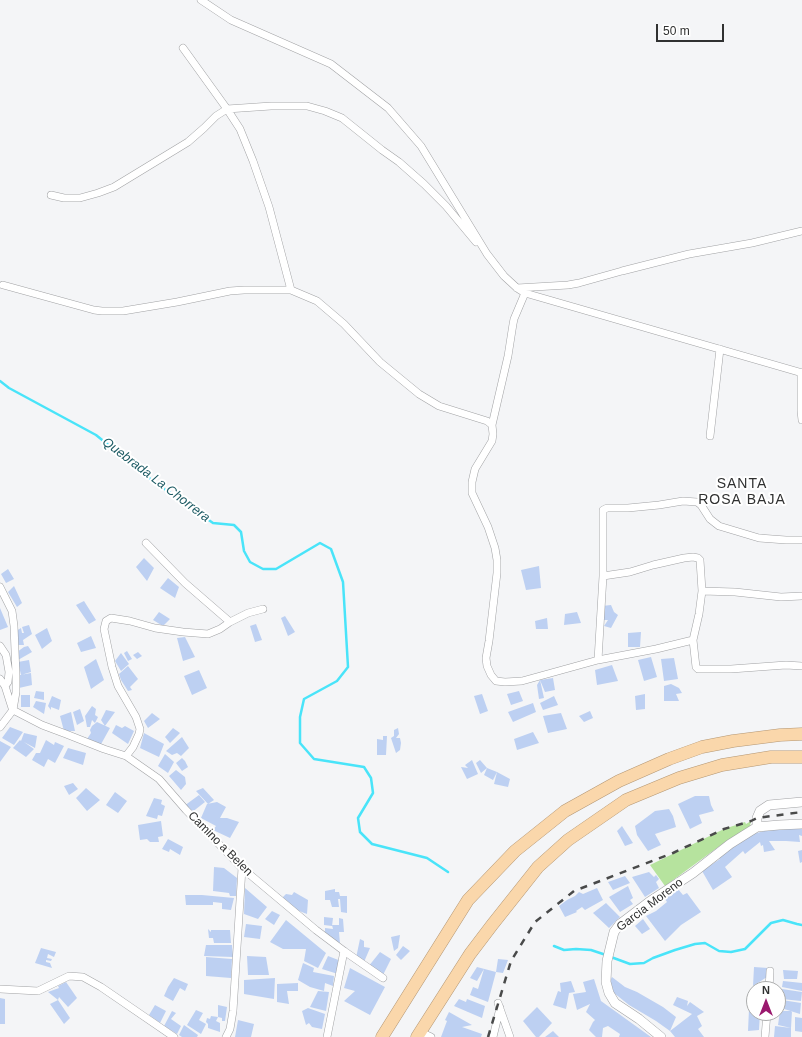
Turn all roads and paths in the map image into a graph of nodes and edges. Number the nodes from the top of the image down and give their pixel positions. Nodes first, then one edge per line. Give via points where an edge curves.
1 (201, 0) edge
2 (183, 48) dead end
3 (227, 109) junction
4 (51, 195) dead end
5 (802, 231) edge
6 (486, 254) junction
7 (3, 285) dead end
8 (517, 288) junction
9 (291, 290) junction
10 (525, 293) junction
11 (720, 349) junction
12 (802, 372) edge
13 (802, 420) edge
14 (492, 425) junction
15 (710, 436) dead end
16 (802, 540) edge
17 (146, 543) dead end
18 (603, 576) junction
19 (0, 587) edge
20 (702, 591) junction
21 (802, 596) edge
22 (263, 609) dead end
23 (230, 622) junction
24 (693, 640) junction
25 (0, 646) edge
26 (598, 660) junction
27 (802, 666) edge
28 (0, 680) edge
29 (5, 686) junction
30 (13, 710) junction
31 (0, 727) edge
32 (802, 734) edge
33 (126, 756) junction
34 (802, 756) edge
35 (802, 802) edge
36 (802, 824) edge
37 (757, 827) junction
38 (242, 868) junction
39 (344, 951) junction
40 (770, 971) dead end
41 (383, 978) dead end
42 (769, 981) edge
43 (0, 989) edge
44 (766, 1021) edge
45 (423, 1036) edge
46 (174, 1037) edge
47 (226, 1037) edge
48 (327, 1037) edge
49 (382, 1037) edge
50 (493, 1037) edge
51 (510, 1037) edge
52 (661, 1037) edge
53 (765, 1037) edge

1 - 6 street via 231,20 331,64 388,108 421,146
2 - 3 street
3 - 4 street via 188,142 114,186 80,198
3 - 6 street via 307,106 342,118 400,162 424,184
3 - 9 street via 240,129 269,207
5 - 8 street via 689,254 574,284
6 - 8 street
7 - 9 street via 102,311 123,311 230,291
8 - 10 street
9 - 14 street via 317,301 344,324 380,362 419,394 439,406 487,421
10 - 11 street
10 - 14 street via 514,319
11 - 12 street
11 - 15 street
12 - 13 street
14 - 26 street via 492,441 475,469 472,482 472,492 488,527 497,560 486,658 491,675 496,681 522,681
16 - 18 street via 759,538 719,526 697,502 607,508 603,510
17 - 23 street via 185,583
18 - 20 street via 693,557 700,560
18 - 26 street
19 - 30 street via 12,611 14,626 16,692
20 - 21 street via 781,597
20 - 24 street
22 - 23 street
23 - 33 street via 208,634 155,628 111,618 106,621 104,629 112,667 118,686 140,729 133,747
24 - 26 street
24 - 27 street via 698,669
25 - 29 street via 6,655 9,672
28 - 29 street
29 - 30 street
30 - 31 street
30 - 33 street, Camino a Belen via 66,734
32 - 49 highway via 702,747 619,781 565,811 515,851 468,900
33 - 38 street, Camino a Belen via 160,779
34 - 45 highway via 771,757 722,765 679,778 626,800 568,840 538,867 470,954
35 - 37 street via 769,804 760,811
36 - 37 street, Garcia Moreno
37 - 52 street, Garcia Moreno via 649,902 620,924 614,932 607,961 606,982 609,993 615,1003
38 - 39 street, Camino a Belen
38 - 47 street via 233,1011
39 - 41 street, Camino a Belen
39 - 48 street
40 - 42 street
43 - 46 street via 38,991 69,976 83,977
44 - 53 street
50 - 51 street via 499,1005

